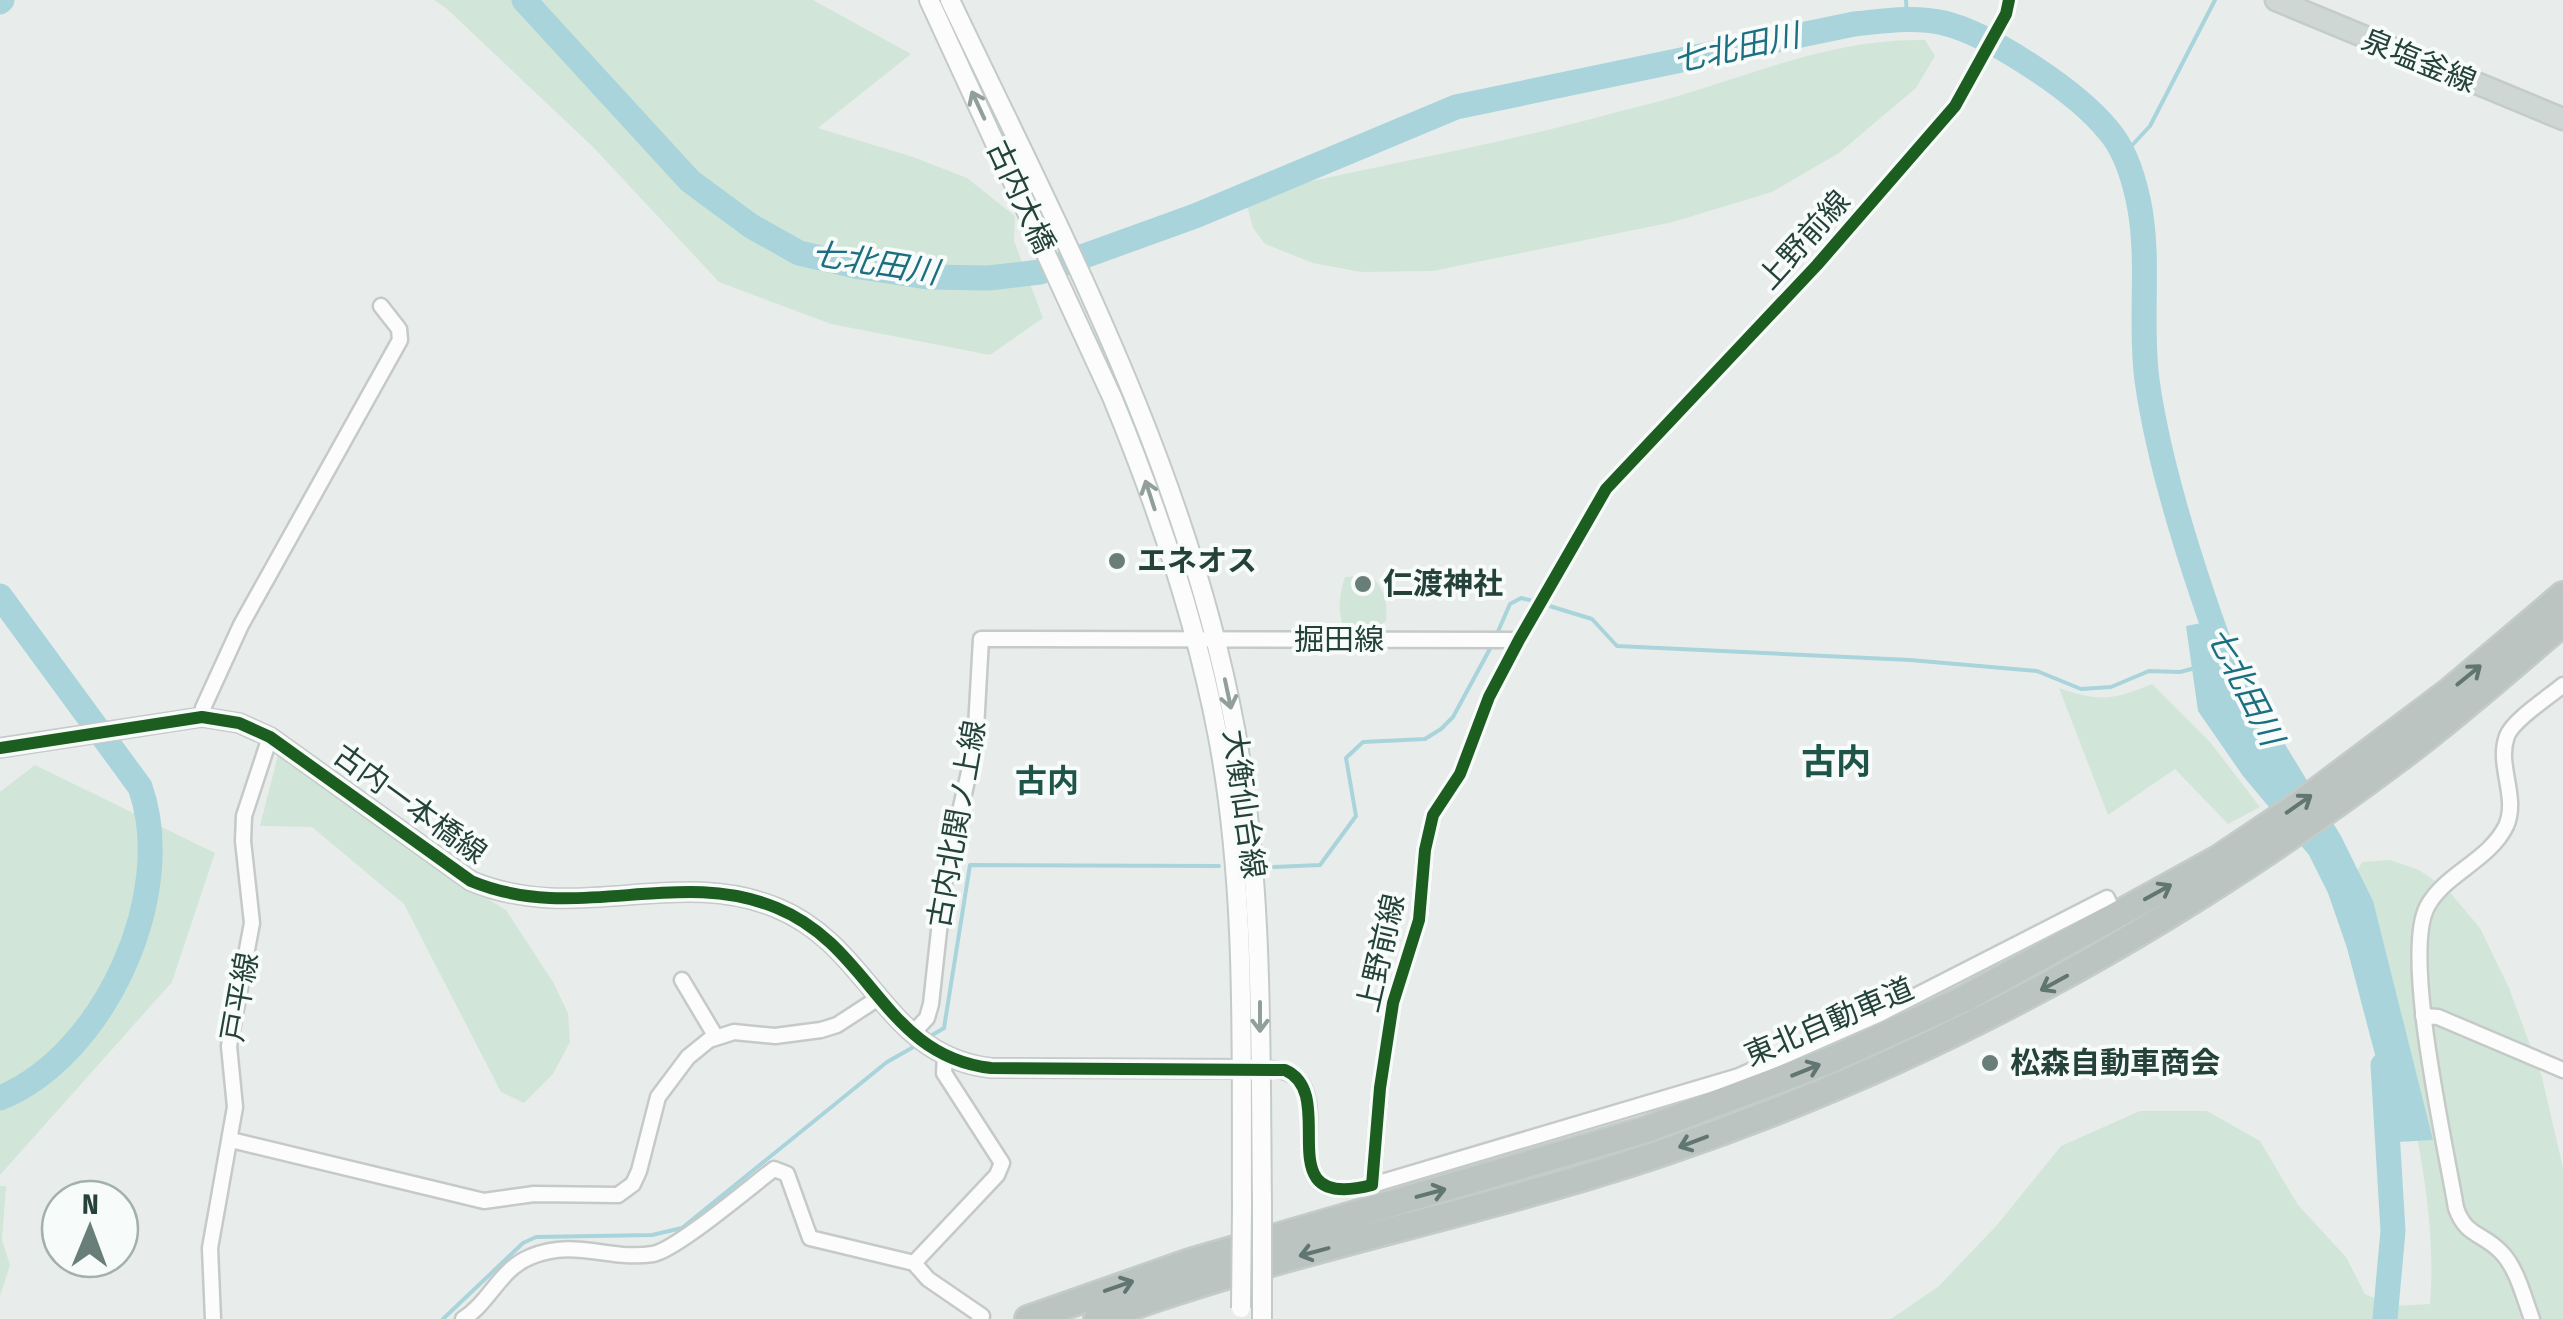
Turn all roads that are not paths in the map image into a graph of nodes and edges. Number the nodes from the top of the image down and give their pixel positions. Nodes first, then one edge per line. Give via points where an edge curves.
1 (929, 0) edge
2 (950, 0) edge
3 (2276, 0) edge
4 (2008, 7) edge
5 (2314, 9) edge
6 (2563, 119) edge
7 (382, 306) dead end
8 (1097, 312) joint
9 (1078, 320) joint
10 (1106, 332) junction
11 (1088, 340) junction
12 (2563, 595) edge
13 (2563, 623) edge
14 (2563, 635) edge
15 (1193, 640) junction
16 (1215, 640) junction
17 (1511, 640) junction
18 (2563, 685) edge
19 (2462, 709) junction
20 (202, 718) junction
21 (270, 737) junction
22 (2397, 746) junction
23 (0, 748) edge
24 (2223, 869) junction
25 (2112, 912) dead end
26 (682, 980) dead end
27 (880, 997) junction
28 (2424, 1016) junction
29 (716, 1037) junction
30 (926, 1045) junction
31 (1261, 1069) junction
32 (2563, 1070) edge
33 (1241, 1071) junction
34 (231, 1140) junction
35 (1372, 1185) junction
36 (914, 1263) junction
37 (1262, 1311) edge
38 (1241, 1314) edge
39 (213, 1319) edge
40 (463, 1319) edge
41 (980, 1319) edge
42 (1028, 1319) edge
43 (1097, 1319) edge
44 (2532, 1319) edge

9 -> 1 main road, 古内大橋
2 - 8 main road, 古内大橋
3 - 5 main road, 泉塩釜線
4 - 17 street, 上野前線 via 1955,106 1817,265 1606,488 1536,612
5 - 6 main road, 泉塩釜線
7 - 20 street via 400,340 242,625
8 - 10 main road, 大衡仙台線
9 - 11 main road, 大衡仙台線
10 - 11 main road
10 - 16 main road, 大衡仙台線 via 1172,492
15 -> 11 main road, 大衡仙台線 via 1139,464
22 -> 12 highway, 東北自動車道
13 - 19 highway, 東北自動車道
14 - 19 highway
15 - 16 street, 掘田線
15 - 30 street, 古内北関ノ上線 via 981,639 975,746 946,876
15 - 33 main road, 大衡仙台線 via 1218,740 1232,844
16 - 17 street, 掘田線
16 -> 31 main road, 大衡仙台線 via 1252,852
17 - 35 street, 上野前線 via 1460,774 1433,815 1418,920 1393,1003
18 - 28 street via 2508,734 2510,808 2503,831 2425,910
19 - 22 highway, 東北自動車道
20 - 21 main road, 古内一本橋線 via 239,723
20 - 23 main road, 古内一本橋線
21 - 27 main road, 古内一本橋線 via 471,881 531,899 713,891 758,900 824,935
21 - 34 street, 戸平線 via 244,816 252,923 228,1046 235,1107
22 - 24 highway, 東北自動車道
42 -> 24 highway, 東北自動車道 via 1190,1262 1563,1156 1756,1090 1964,1000
24 -> 43 highway, 東北自動車道 via 2130,940 1998,1014 1789,1105 1666,1151
25 - 35 street via 2107,898 1880,1014 1739,1076
26 - 29 street
27 - 29 street via 822,1030
27 - 30 main road, 古内一本橋線
28 - 32 street
28 - 44 street via 2462,1226 2509,1262
29 - 34 street via 665,1085 639,1171 627,1190 610,1197 465,1198
30 - 33 main road via 990,1068
30 - 36 street via 1002,1163
31 - 33 main road
31 - 35 street via 1296,1074 1304,1085 1310,1166 1322,1185 1338,1192
31 - 37 main road, 大衡仙台線, bridge
33 - 38 main road, 大衡仙台線, bridge
34 - 39 street, 戸平線 via 210,1248
36 - 40 street via 810,1238 787,1174 774,1169 664,1251 559,1248 530,1257 509,1268
36 - 41 street

